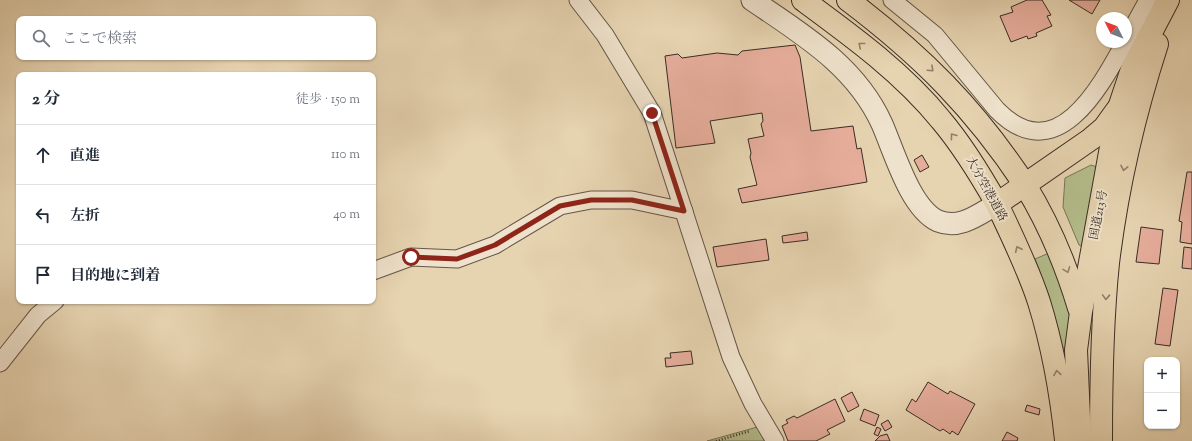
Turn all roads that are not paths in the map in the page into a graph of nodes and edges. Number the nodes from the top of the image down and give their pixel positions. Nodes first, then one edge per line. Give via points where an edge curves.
1 (578, 0) edge
2 (752, 0) edge
3 (803, 0) edge
4 (848, 0) edge
5 (892, 0) edge
6 (1148, 0) edge
7 (1168, 0) edge
8 (1173, 0) edge
9 (1132, 30) edge
10 (1122, 48) edge
11 (1151, 63) junction
12 (1120, 105) junction
13 (1111, 147) junction
14 (1025, 185) junction
15 (997, 204) junction
16 (684, 211) junction
17 (376, 270) edge
18 (51, 304) edge
19 (1081, 312) junction
20 (0, 363) edge
21 (772, 434) edge
22 (1101, 434) edge
23 (1066, 441) edge
24 (1080, 441) edge

1 - 16 street via 605,35 652,113
2 - 15 street via 816,44 855,81 881,121 913,196 926,213 938,221 958,223 968,221
15 -> 3 highway, 大分空港道路 via 978,170 941,119 882,62
4 -> 14 highway via 902,42 957,95 1001,148
5 - 10 street via 935,35 997,110 1008,121 1022,128 1037,131 1065,124 1091,99
6 - 9 street
7 - 12 highway, 国道213号 via 1132,69
8 - 11 highway, 国道213号
11 - 13 highway via 1130,96 1121,136
11 -> 22 highway, 国道213号 via 1138,101 1109,256 1102,364
12 - 13 highway, 国道213号
12 - 14 highway via 1104,128 1091,139
13 - 14 highway
13 - 19 highway, 国道213号
14 - 15 highway
14 -> 19 highway via 1056,242
23 -> 15 highway, 大分空港道路 via 1054,359 1039,302
16 - 17 street via 632,200 591,200 560,206 495,245 457,259 411,257
16 - 21 street via 731,357
18 - 20 street via 38,315
19 - 22 highway via 1092,355
19 - 24 highway, 国道213号 via 1076,365

